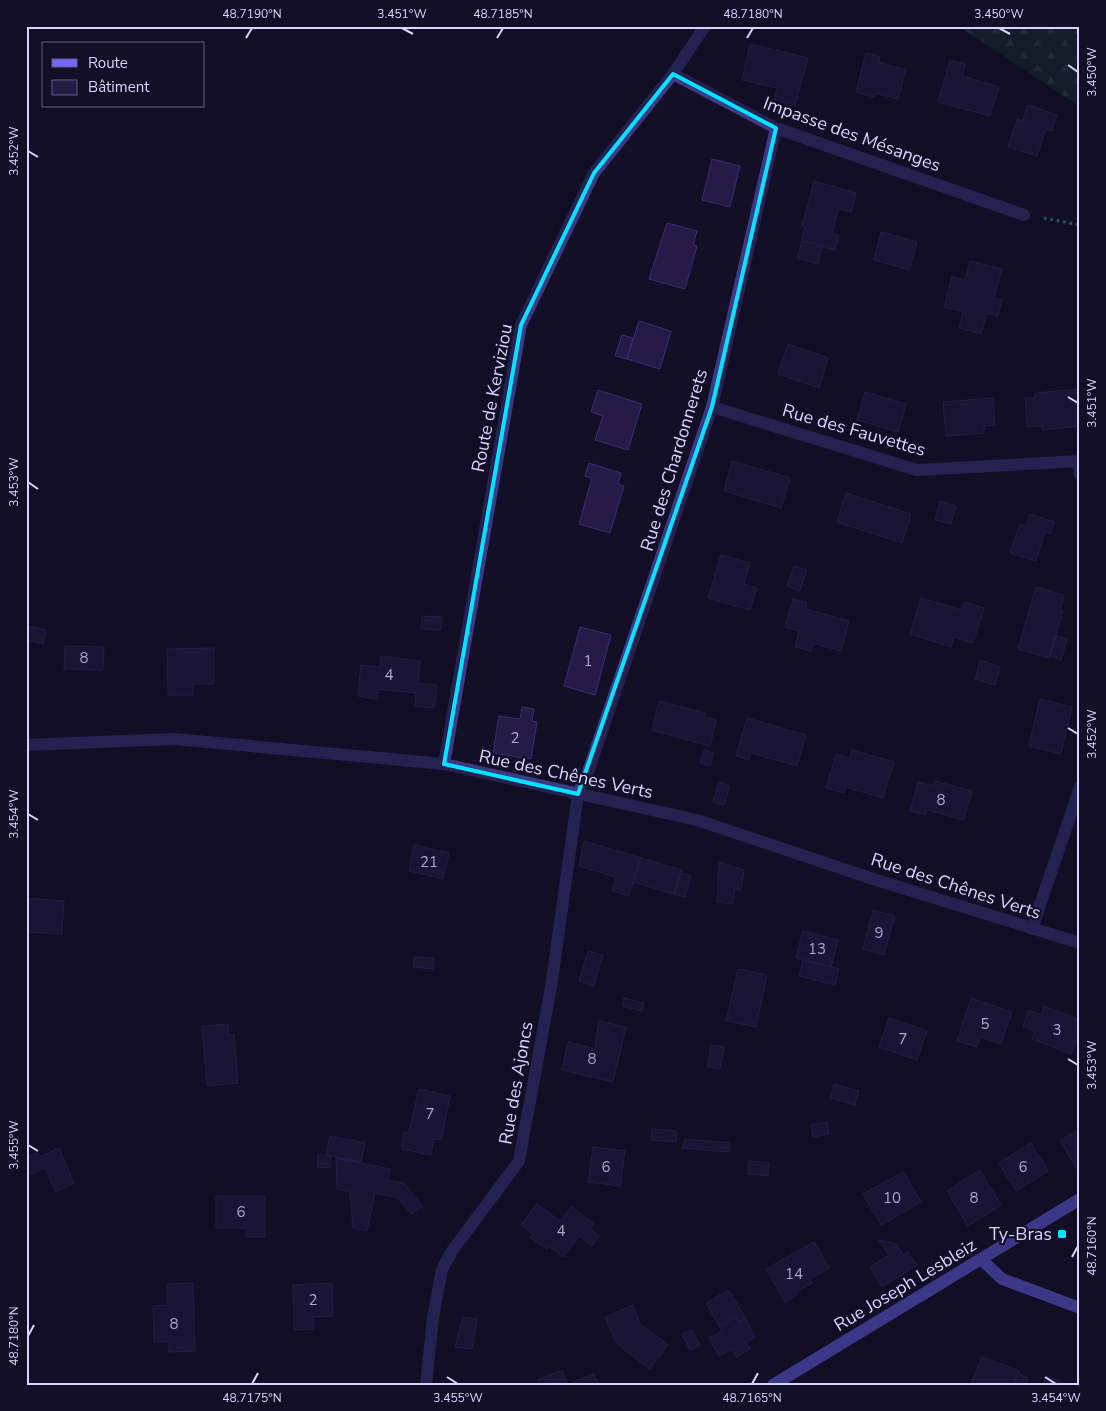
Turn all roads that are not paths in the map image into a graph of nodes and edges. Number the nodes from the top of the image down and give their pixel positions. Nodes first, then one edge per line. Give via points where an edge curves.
1 (705, 26) edge
2 (673, 74) junction
3 (776, 128) junction
4 (1024, 215) road end
5 (712, 407) junction
6 (1079, 461) edge
7 (1080, 476) edge
8 (26, 745) edge
9 (444, 764) junction
10 (1080, 786) edge
11 (578, 794) junction
12 (1032, 929) junction
13 (1080, 943) edge
14 (1080, 1199) edge
15 (982, 1260) junction
16 (1080, 1308) edge
17 (426, 1385) edge
18 (773, 1385) edge

1 - 2 street, Route de Kerviziou
2 - 3 street, Impasse des Mésanges
2 - 9 street, Route de Kerviziou via 594,173 521,325
3 - 4 street, Impasse des Mésanges
3 - 5 street, Rue des Chardonnerets
5 - 6 street, Rue des Fauvettes via 917,470
5 - 11 street, Rue des Chardonnerets
6 - 7 street
8 - 9 street, Rue des Chênes Verts via 174,739
9 - 11 street, Rue des Chênes Verts
10 - 12 street
11 - 12 street, Rue des Chênes Verts via 697,820
11 - 17 street, Rue des Ajoncs via 551,987 519,1161 442,1269
12 - 13 street, Rue des Chênes Verts
14 - 15 main road, Rue Joseph Lesbleiz
15 - 16 main road via 1002,1279
15 - 18 main road, Rue Joseph Lesbleiz

